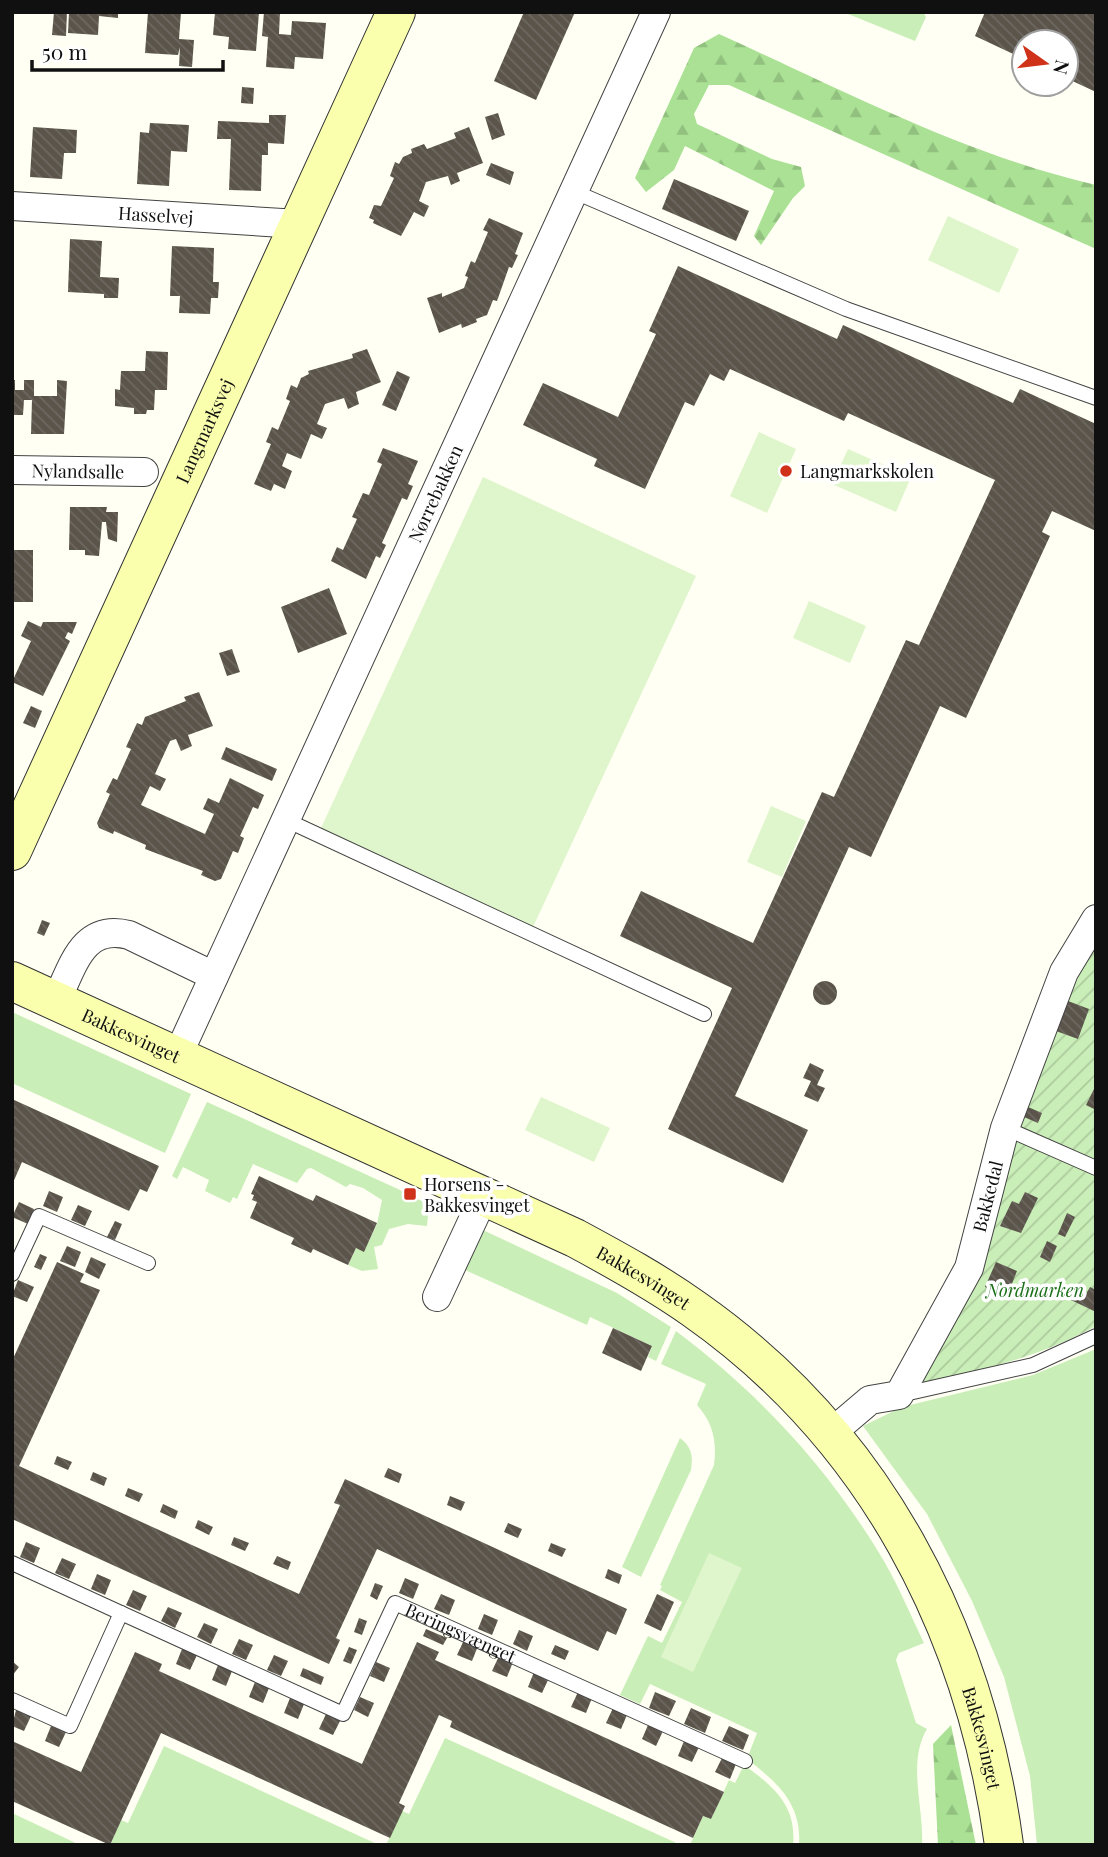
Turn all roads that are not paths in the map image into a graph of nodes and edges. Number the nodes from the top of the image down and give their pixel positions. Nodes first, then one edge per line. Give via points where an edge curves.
1 (396, 12) edge
2 (656, 12) edge
3 (575, 192) junction
4 (12, 206) edge
5 (299, 223) junction
6 (1096, 398) edge
7 (12, 470) edge
8 (144, 472) dead end
9 (286, 820) junction
10 (12, 850) edge
11 (1096, 919) edge
12 (214, 976) junction
13 (12, 981) edge
14 (56, 1001) junction
15 (704, 1014) dead end
16 (177, 1056) junction
17 (1005, 1128) junction
18 (1096, 1168) edge
19 (484, 1196) junction
20 (148, 1264) dead end
21 (12, 1274) edge
22 (437, 1297) dead end
23 (1096, 1336) edge
24 (899, 1395) junction
25 (830, 1434) junction
26 (12, 1563) edge
27 (121, 1613) junction
28 (12, 1700) edge
29 (745, 1761) dead end
30 (1004, 1845) edge

1 - 5 street, Langmarksvej
2 - 3 street, Nørrebakken
3 - 6 lane via 846,309
3 - 9 street, Nørrebakken
4 - 5 street, Hasselvej
5 - 10 street, Langmarksvej
7 - 8 street, Nylandsalle
9 - 12 street, Nørrebakken
9 - 15 lane
11 - 17 street, Bakkedal via 1063,972
12 - 14 street via 129,935 104,934 92,937 83,948
12 - 16 street, Nørrebakken
13 - 14 street, Bakkesvinget
14 - 16 street, Bakkesvinget
16 - 19 street, Bakkesvinget
17 - 18 lane
17 - 24 street, Bakkedal via 969,1268
19 - 22 street
19 - 25 street, Bakkesvinget via 575,1238 696,1310 771,1373
20 - 21 lane via 39,1216
23 - 24 lane via 1032,1365
24 - 25 street via 870,1400
25 - 30 street, Bakkesvinget via 915,1556 950,1631 995,1779
26 - 27 lane, Beringsvænget
27 - 28 lane via 70,1727
27 - 29 lane, Beringsvænget via 343,1714 395,1603

